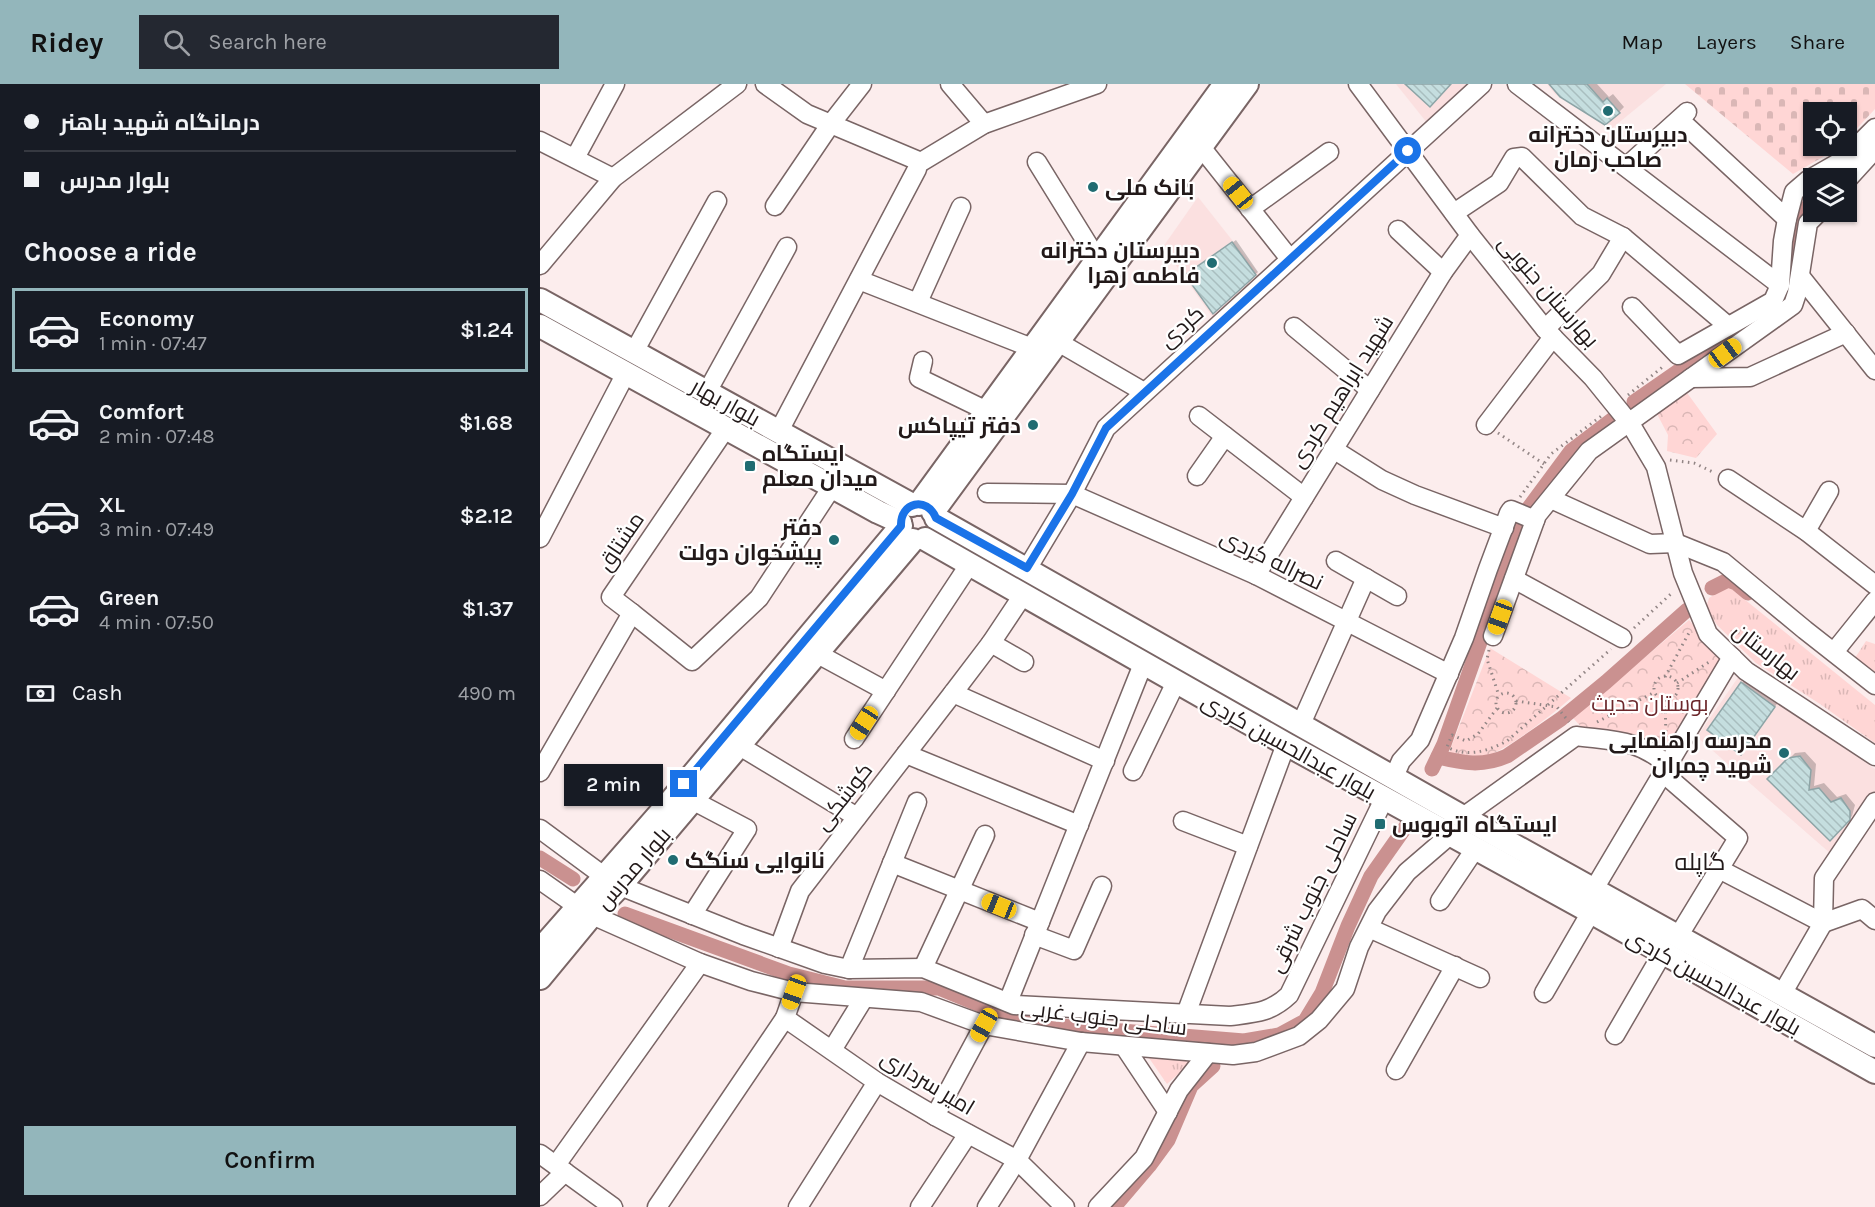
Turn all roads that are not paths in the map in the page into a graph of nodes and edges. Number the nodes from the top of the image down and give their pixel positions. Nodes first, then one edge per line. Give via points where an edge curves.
1 (615, 84) edge
2 (737, 84) edge
3 (765, 84) edge
4 (862, 84) edge
5 (951, 84) edge
6 (1225, 84) edge
7 (1247, 84) edge
8 (1358, 84) edge
9 (1482, 84) edge
10 (1517, 84) edge
11 (1084, 86) edge
12 (984, 124) junction
13 (830, 125) junction
14 (1875, 128) edge
15 (540, 141) edge
16 (1201, 147) junction
17 (1875, 149) edge
18 (1408, 151) junction
19 (1329, 152) dead end
20 (575, 158) junction
21 (1037, 162) dead end
22 (919, 166) junction
23 (1626, 167) junction
24 (1857, 169) edge
25 (613, 178) junction
26 (717, 201) dead end
27 (775, 206) dead end
28 (961, 207) dead end
29 (1250, 209) junction
30 (1454, 213) junction
31 (1787, 219) junction
32 (1810, 222) edge
33 (1398, 230) dead end
34 (1470, 235) junction
35 (1623, 237) junction
36 (787, 247) dead end
37 (1290, 259) junction
38 (1097, 260) junction
39 (540, 265) edge
40 (1443, 272) junction
41 (1800, 276) junction
42 (859, 280) junction
43 (1780, 285) junction
44 (540, 300) edge
45 (918, 302) junction
46 (1632, 307) dead end
47 (540, 326) edge
48 (1294, 327) dead end
49 (1728, 327) junction
50 (1549, 333) junction
51 (1846, 333) junction
52 (601, 334) junction
53 (1058, 342) junction
54 (1032, 348) junction
55 (634, 352) junction
56 (591, 354) junction
57 (921, 369) dead end
58 (1875, 370) edge
59 (627, 374) junction
60 (1691, 378) junction
61 (1370, 390) junction
62 (707, 392) junction
63 (1144, 392) junction
64 (987, 411) junction
65 (1199, 416) dead end
66 (1629, 422) junction
67 (1485, 425) road end
68 (726, 428) junction
69 (779, 431) junction
70 (1225, 436) junction
71 (1333, 449) junction
72 (843, 466) junction
73 (1197, 476) dead end
74 (1728, 479) road end
75 (832, 486) junction
76 (1829, 491) dead end
77 (987, 493) dead end
78 (1072, 494) junction
79 (1304, 497) junction
80 (1551, 499) junction
81 (1535, 520) junction
82 (918, 521) junction
83 (1503, 528) junction
84 (1806, 531) junction
85 (540, 537) edge
86 (982, 543) junction
87 (1676, 543) junction
88 (1336, 561) dead end
89 (969, 565) junction
90 (1027, 568) junction
91 (1256, 575) junction
92 (1366, 578) junction
93 (1514, 579) junction
94 (1875, 585) edge
95 (1023, 595) junction
96 (1397, 596) dead end
97 (1875, 601) edge
98 (632, 613) junction
99 (1347, 622) junction
100 (1493, 636) road end
101 (1622, 638) dead end
102 (991, 643) junction
103 (1834, 651) junction
104 (816, 653) junction
105 (1729, 654) junction
106 (1024, 662) dead end
107 (1143, 664) junction
108 (1449, 674) junction
109 (1176, 682) junction
110 (1875, 685) edge
111 (886, 691) junction
112 (954, 693) junction
113 (1302, 724) junction
114 (854, 739) dead end
115 (1286, 744) junction
116 (738, 746) junction
117 (906, 754) junction
118 (1875, 756) edge
119 (1104, 761) junction
120 (1666, 767) junction
121 (1133, 771) dead end
122 (540, 772) edge
123 (1394, 777) junction
124 (1384, 799) junction
125 (692, 800) junction
126 (917, 802) dead end
127 (1875, 802) edge
128 (857, 817) junction
129 (1463, 817) junction
130 (1183, 821) dead end
131 (1079, 825) junction
132 (540, 829) edge
133 (985, 835) dead end
134 (1450, 836) junction
135 (1248, 846) junction
136 (1475, 849) junction
137 (892, 863) junction
138 (1719, 869) junction
139 (540, 880) edge
140 (612, 882) junction
141 (1102, 886) dead end
142 (1594, 889) junction
143 (959, 890) junction
144 (1440, 901) dead end
145 (584, 910) junction
146 (1871, 910) edge
147 (1591, 912) junction
148 (692, 915) junction
149 (1823, 923) junction
150 (1037, 928) junction
151 (1369, 928) junction
152 (1679, 935) junction
153 (779, 948) junction
154 (540, 950) edge
155 (1662, 954) junction
156 (700, 963) junction
157 (1455, 966) junction
158 (923, 968) junction
159 (849, 969) junction
160 (540, 978) edge
161 (1480, 978) dead end
162 (794, 992) junction
163 (1544, 993) dead end
164 (1782, 994) junction
165 (864, 998) junction
166 (1008, 1002) junction
167 (1186, 1014) junction
168 (785, 1018) junction
169 (984, 1025) junction
170 (1616, 1035) dead end
171 (1081, 1042) junction
172 (1124, 1046) junction
173 (1875, 1046) edge
174 (832, 1050) junction
175 (1208, 1053) junction
176 (1396, 1070) dead end
177 (1875, 1072) edge
178 (877, 1082) junction
179 (1168, 1112) junction
180 (935, 1116) junction
181 (968, 1134) junction
182 (540, 1154) edge
183 (1017, 1160) junction
184 (560, 1169) junction
185 (540, 1196) edge
186 (613, 1207) edge
187 (657, 1207) edge
188 (798, 1207) edge
189 (920, 1207) edge
190 (987, 1207) edge
191 (1065, 1207) edge
192 (1098, 1207) edge

1 - 20 street
2 - 25 street
3 - 13 street
4 - 13 street
5 - 12 street
6 - 38 main road
7 - 16 main road
8 - 18 street, بهارستان جنوبی
9 - 18 street, کردی
10 - 23 street
11 - 12 street
12 - 22 street
13 - 22 street
13 - 27 street
14 - 31 street via 1843,160 1794,192
15 - 20 street
16 - 29 street
16 - 53 main road
17 - 24 street
18 - 30 street, بهارستان جنوبی
18 - 37 street, کردی
19 - 29 street
20 - 25 street
21 - 38 street
22 - 42 street
23 - 31 street via 1684,116
23 - 43 street
25 - 39 street
26 - 55 street
28 - 45 street
29 - 37 street
30 - 34 street, بهارستان جنوبی
30 - 35 street via 1498,183 1514,158 1522,157 1582,216
31 - 43 street
32 - 41 street
33 - 40 street
34 - 40 street, شهید ابراهیم کردی
34 - 50 street, بهارستان جنوبی
35 - 49 street
35 - 50 street via 1601,274
36 - 62 street
37 - 63 street, کردی
38 - 54 main road
40 - 61 street, شهید ابراهیم کردی
41 - 51 street
41 - 60 street via 1793,304
42 - 45 street
42 - 69 street
43 - 49 street via 1773,301
44 - 52 main road, بلوار بهار
45 - 54 street
46 - 49 street via 1678,355
47 - 56 main road, بلوار بهار
48 - 61 street
50 - 66 street, بهارستان جنوبی
50 - 67 street
51 - 58 street
51 - 60 street via 1750,377
52 - 55 main road, بلوار بهار
52 - 56 main road
53 - 63 street
53 - 82 main road
54 - 64 main road
55 - 62 main road, بلوار بهار
56 - 59 main road, بلوار بهار
57 - 64 street
59 - 68 main road, بلوار بهار
59 - 85 street
60 - 66 street
61 - 71 street, شهید ابراهیم کردی
62 - 69 main road, بلوار بهار
63 - 78 street, کردی via 1106,428
64 - 82 main road
65 - 70 street
66 - 80 street via 1589,451
66 - 87 street, بهارستان جنوبی via 1656,467
68 - 75 main road, بلوار بهار
68 - 98 street, مشتاق via 611,597
69 - 72 main road, بلوار بهار
70 - 73 street
70 - 79 street
71 - 79 street, شهید ابراهیم کردی
71 - 83 street via 1382,480
72 - 75 main road via 847,481
72 - 82 main road, بلوار بهار
74 - 84 street
75 - 82 main road, بلوار بهار via 878,512
75 - 98 street via 759,598 692,661
76 - 84 street
77 - 78 street
78 - 90 street, کردی
78 - 91 street, نصراله کردی
79 - 91 street, شهید ابراهیم کردی
80 - 81 street
80 - 87 street via 1650,544
81 - 83 street via 1511,510
81 - 93 street
82 - 86 main road, بلوار عبدالحسین کردی
82 - 89 main road, بلوار عبدالحسین کردی
82 - 104 main road, بلوار مدرس
82 - 140 main road, بلوار مدرس
83 - 108 street
84 - 94 street
86 - 89 main road via 970,549
86 - 90 main road, بلوار عبدالحسین کردی
87 - 103 street, بهارستان via 1723,562
87 - 105 street, بهارستان via 1683,573 1707,634
88 - 92 street
89 - 95 main road, بلوار عبدالحسین کردی
89 - 111 street
90 - 113 main road, بلوار عبدالحسین کردی
91 - 99 street, نصراله کردی
92 - 96 street
92 - 99 street
93 - 100 street
93 - 101 street
95 - 102 street, کوشکی
95 - 107 main road, بلوار عبدالحسین کردی
97 - 103 street
98 - 122 street
99 - 108 street, نصراله کردی
99 - 113 street
102 - 106 street
102 - 112 street, کوشکی
103 - 110 street, بهارستان
104 - 111 street
104 - 116 main road, بلوار مدرس
105 - 118 street, بهارستان via 1746,671
105 - 120 street
107 - 109 main road, بلوار عبدالحسین کردی
107 - 119 street
108 - 123 street via 1420,740 1401,761
109 - 115 main road, بلوار عبدالحسین کردی
109 - 121 street
111 - 114 street
112 - 117 street, کوشکی
112 - 119 street
113 - 123 main road, بلوار عبدالحسین کردی
115 - 124 main road, بلوار عبدالحسین کردی
115 - 135 street
116 - 125 main road, بلوار مدرس
116 - 128 street
117 - 128 street, کوشکی
117 - 131 street
119 - 131 street
120 - 129 street via 1654,753 1634,743 1576,736
120 - 138 street via 1738,838
120 - 142 street
123 - 124 main road
123 - 129 main road, بلوار عبدالحسین کردی
124 - 134 main road, بلوار عبدالحسین کردی
124 - 167 street, ساحلی جنوب شرقی via 1289,995 1258,1013
125 - 140 main road, بلوار مدرس
125 - 148 street via 747,829
126 - 137 street
127 - 149 street via 1824,878
128 - 153 street, کوشکی via 800,891
129 - 134 main road
129 - 142 main road, بلوار عبدالحسین کردی
130 - 135 street
131 - 150 street
132 - 140 street, ساحلی جنوب شرقی
133 - 143 street
134 - 136 main road, بلوار عبدالحسین کردی
134 - 151 street, ساحلی جنوب غربی via 1407,872
135 - 167 street
136 - 144 street
136 - 147 main road, بلوار عبدالحسین کردی
137 - 143 street
137 - 159 street
138 - 149 street
138 - 152 street
139 - 145 street, ساحلی جنوب غربی
140 - 145 main road, بلوار مدرس
140 - 148 street, ساحلی جنوب شرقی
141 - 150 street via 1074,951
142 - 152 main road, بلوار عبدالحسین کردی
143 - 150 street
143 - 158 street
145 - 154 main road, بلوار مدرس
145 - 156 street, ساحلی جنوب غربی
145 - 160 main road, بلوار مدرس
146 - 149 street
147 - 155 main road, بلوار عبدالحسین کردی
147 - 163 street
148 - 153 street, ساحلی جنوب شرقی
149 - 164 street
150 - 166 street
151 - 157 street
151 - 175 street, ساحلی جنوب غربی via 1345,989 1319,1020 1299,1036 1256,1052
152 - 164 main road, بلوار عبدالحسین کردی
153 - 159 street, ساحلی جنوب شرقی
155 - 170 street
155 - 177 main road, بلوار عبدالحسین کردی
156 - 162 street, ساحلی جنوب غربی
156 - 184 street
157 - 161 street
157 - 176 street
158 - 159 street, ساحلی جنوب شرقی
158 - 166 street, ساحلی جنوب شرقی
162 - 165 street, ساحلی جنوب غربی
162 - 168 street
164 - 173 main road, بلوار عبدالحسین کردی
165 - 169 street, ساحلی جنوب غربی via 921,1002
165 - 174 street
166 - 167 street, ساحلی جنوب شرقی
168 - 174 street, امیر سرداری
168 - 187 street
169 - 171 street, ساحلی جنوب غربی
169 - 180 street
171 - 172 street, ساحلی جنوب غربی
171 - 183 street
172 - 175 street, ساحلی جنوب غربی
172 - 179 street
174 - 178 street, امیر سرداری
175 - 179 street via 1179,1090
178 - 180 street, امیر سرداری
178 - 188 street
179 - 192 street via 1144,1158
180 - 181 street, امیر سرداری
181 - 183 street, امیر سرداری
181 - 189 street
182 - 184 street
183 - 190 street
183 - 191 street, امیر سرداری
184 - 185 street
184 - 186 street

